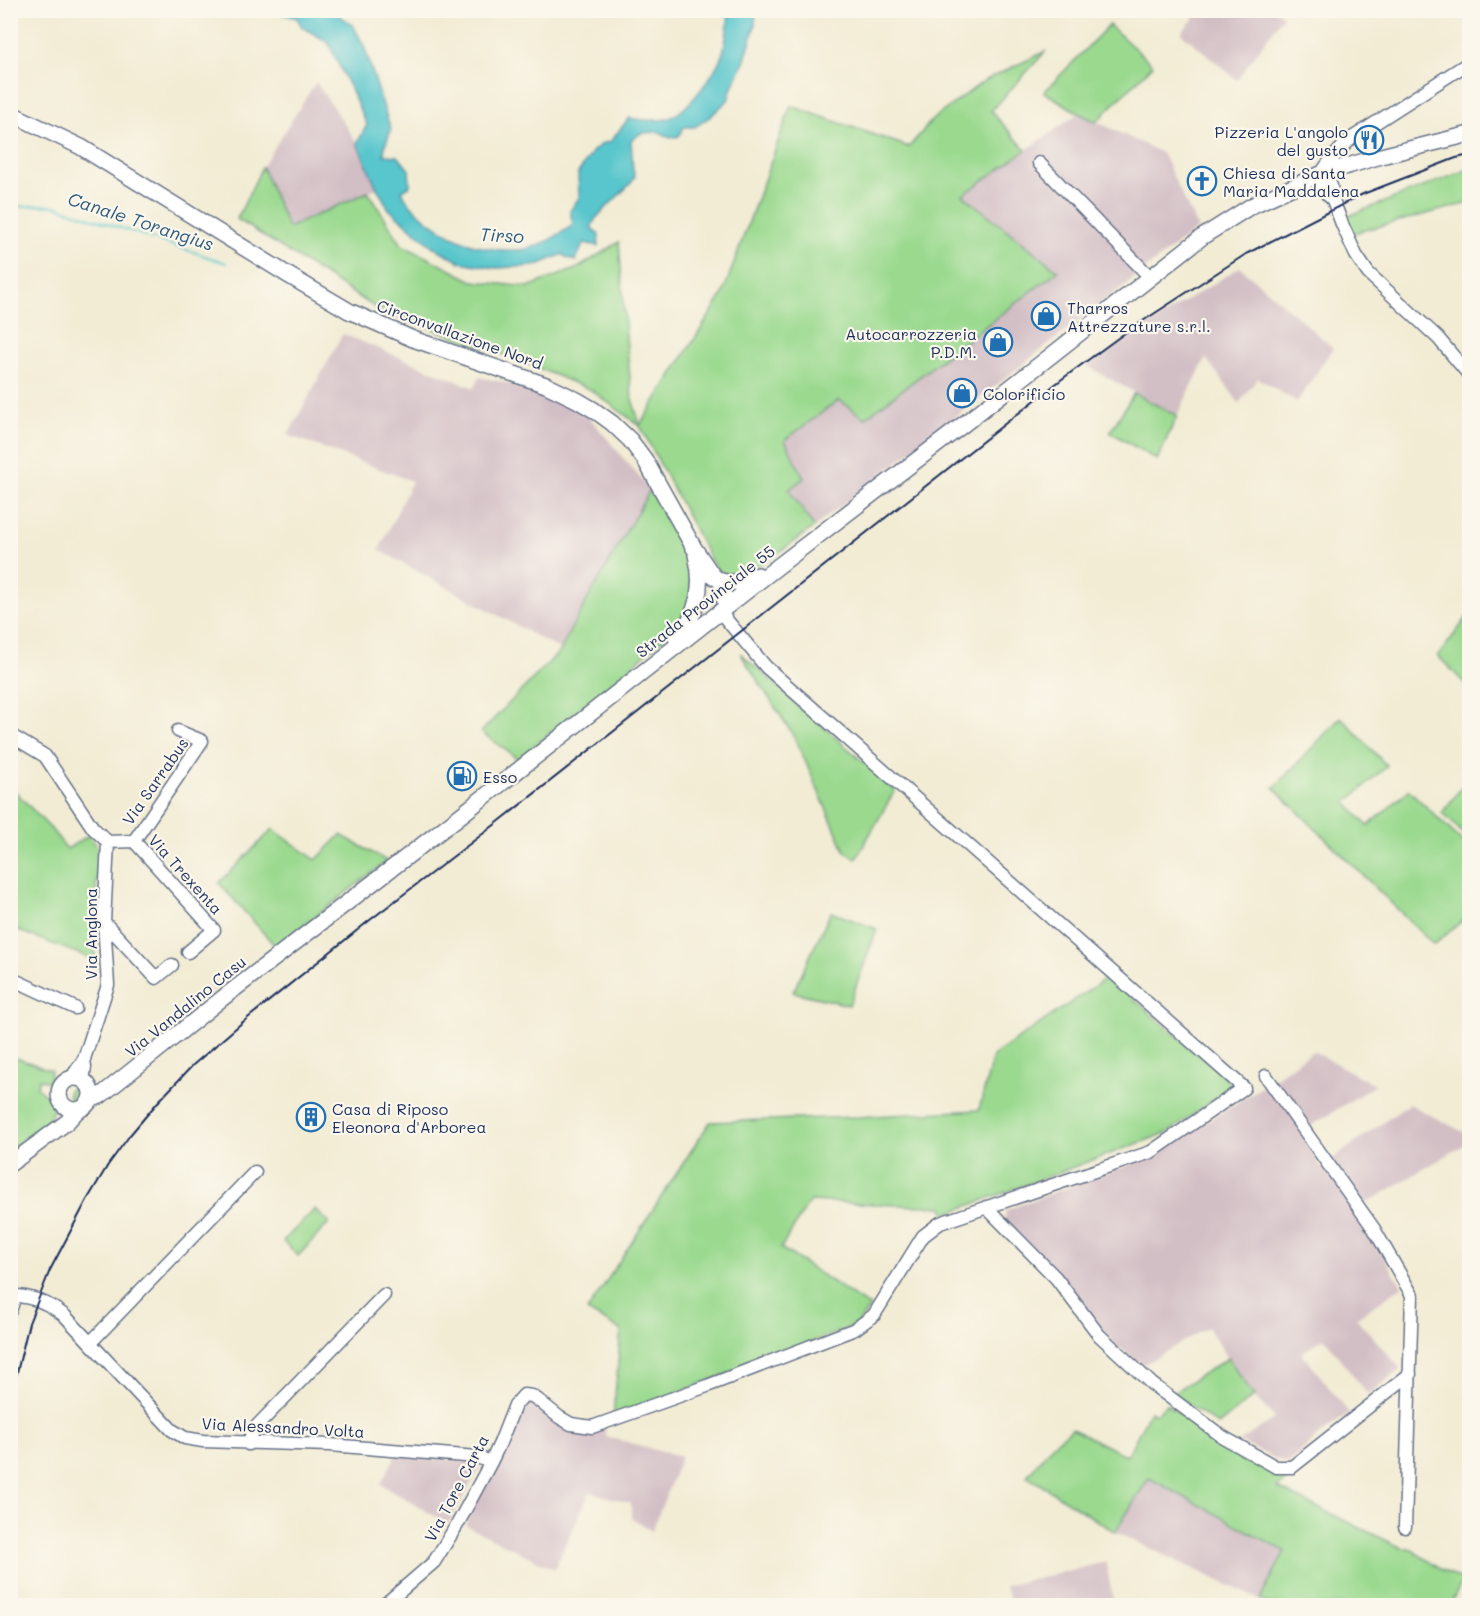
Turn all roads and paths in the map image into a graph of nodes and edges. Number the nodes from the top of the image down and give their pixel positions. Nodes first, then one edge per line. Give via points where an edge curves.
1 (1470, 62) edge
2 (10, 113) edge
3 (1470, 134) edge
4 (1039, 163) dead end
5 (1327, 187) junction
6 (1150, 277) junction
7 (1470, 376) edge
8 (694, 548) junction
9 (781, 564) junction
10 (721, 581) junction
11 (699, 586) junction
12 (723, 609) junction
13 (648, 669) junction
14 (178, 731) dead end
15 (10, 735) edge
16 (134, 841) junction
17 (108, 842) junction
18 (104, 922) junction
19 (188, 952) dead end
20 (280, 953) joint
21 (172, 965) dead end
22 (10, 978) edge
23 (75, 1008) dead end
24 (1266, 1076) dead end
25 (82, 1092) junction
26 (62, 1103) junction
27 (54, 1131) junction
28 (10, 1164) edge
29 (255, 1172) dead end
30 (986, 1207) junction
31 (384, 1294) dead end
32 (16, 1296) edge
33 (10, 1311) edge
34 (91, 1342) junction
35 (1410, 1374) junction
36 (248, 1444) junction
37 (491, 1462) junction
38 (1405, 1527) dead end
39 (382, 1605) edge

1 - 5 street via 1352,138 1337,152
2 - 8 main road, Circonvallazione Nord via 54,127 349,310 412,339 546,385 594,410 630,440 645,460
3 - 5 main road via 1381,156 1340,175
4 - 6 street
5 - 6 main road, Strada Provinciale 55 via 1294,186 1251,207 1215,228
5 - 7 street via 1356,255 1368,273 1438,338
6 - 9 main road, Strada Provinciale 55
8 - 10 main road, Circonvallazione Nord via 713,576
8 - 11 main road, Circonvallazione Nord
9 - 10 main road via 746,581
9 - 12 main road, Strada Provinciale 55
10 - 12 main road
11 - 12 main road via 707,598
11 - 13 main road, Circonvallazione Nord via 690,621
12 - 13 main road, Strada Provinciale 55
12 - 30 street via 766,667 1245,1088 1151,1152
13 - 20 main road, Strada Provinciale 55
14 - 16 street, Via Sarrabus via 202,741
15 - 17 street via 45,756 93,828
16 - 17 street, Via Sarrabus
16 - 19 street, Via Trexenta via 214,930
17 - 18 street, Via Anglona
18 - 21 street via 156,978
18 - 25 street, Via Anglona via 108,985 84,1059
20 - 25 main road, Via Vandalino Casu via 111,1087
22 - 23 street
24 - 35 street via 1374,1229 1412,1295
25 - 26 main road via 68,1108
25 - 26 main road via 61,1087
25 - 27 main road via 68,1122
26 - 27 main road via 62,1116
27 - 28 main road
29 - 34 street
30 - 35 street via 1056,1278 1099,1335 1152,1384 1223,1437 1276,1467 1292,1467
30 - 37 street, Via Tore Carta via 940,1223 923,1236 874,1316 855,1329 592,1427 572,1424 532,1396 524,1395 518,1399
31 - 36 street via 254,1429
32 - 33 street
32 - 34 street, Via Alessandro Volta via 53,1306
34 - 36 street, Via Alessandro Volta via 172,1430 184,1438
35 - 38 street
36 - 37 street, Via Alessandro Volta via 477,1456
37 - 39 street, Via Tore Carta via 434,1562

